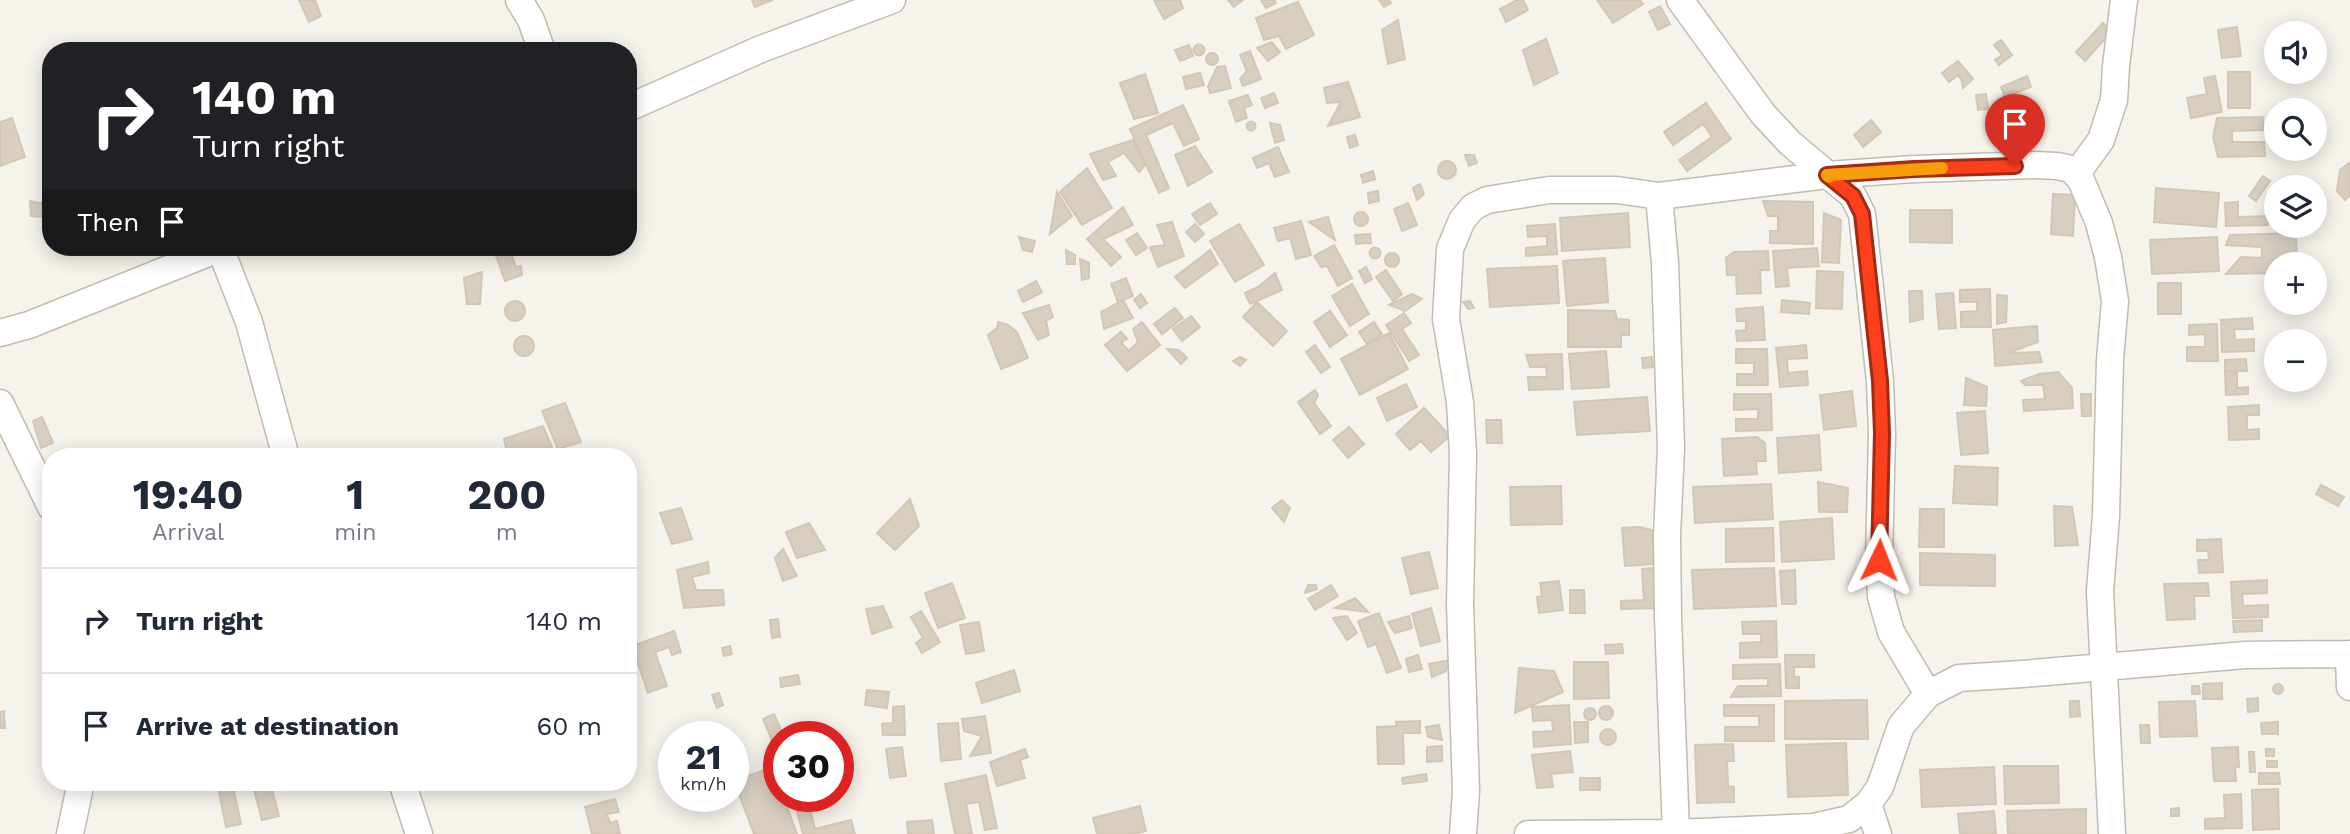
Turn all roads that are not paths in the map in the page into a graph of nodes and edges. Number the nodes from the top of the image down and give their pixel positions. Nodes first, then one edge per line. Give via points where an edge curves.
1 (519, 0) edge
2 (892, 0) edge
3 (1679, 0) edge
4 (2124, 0) edge
5 (539, 42) edge
6 (637, 104) edge
7 (2077, 173) junction
8 (1827, 175) junction
9 (1659, 196) junction
10 (200, 256) edge
11 (225, 256) edge
12 (0, 333) edge
13 (0, 402) edge
14 (284, 448) edge
15 (42, 488) edge
16 (2350, 654) edge
17 (2103, 666) junction
18 (2350, 687) edge
19 (1928, 694) junction
20 (79, 791) edge
21 (405, 791) edge
22 (1868, 804) junction
23 (1676, 833) edge
24 (70, 834) edge
25 (419, 834) edge
26 (1463, 834) edge
27 (1528, 834) edge
28 (1878, 834) edge
29 (2112, 834) edge

1 - 5 street
2 - 6 street via 761,49
3 - 8 street via 1763,114
4 - 7 street via 2115,100 2101,140
7 - 8 street via 2034,165
7 - 17 street via 2099,223 2115,301 2100,591
8 - 9 street
8 - 19 street via 1853,196 1862,214 1880,381 1881,597 1891,632
9 - 23 street via 1670,421 1667,536
9 - 26 street via 1617,190 1549,190 1487,200 1462,220 1450,249 1446,319 1460,402 1463,454
10 - 12 street
11 - 14 street via 249,322
13 - 15 street
16 - 17 street via 2245,654
16 - 18 street
17 - 19 street via 1959,678
17 - 29 street
19 - 22 street via 1901,726 1880,787
20 - 24 street
21 - 25 street
22 - 23 street via 1849,819 1814,827
22 - 28 street
23 - 27 street

